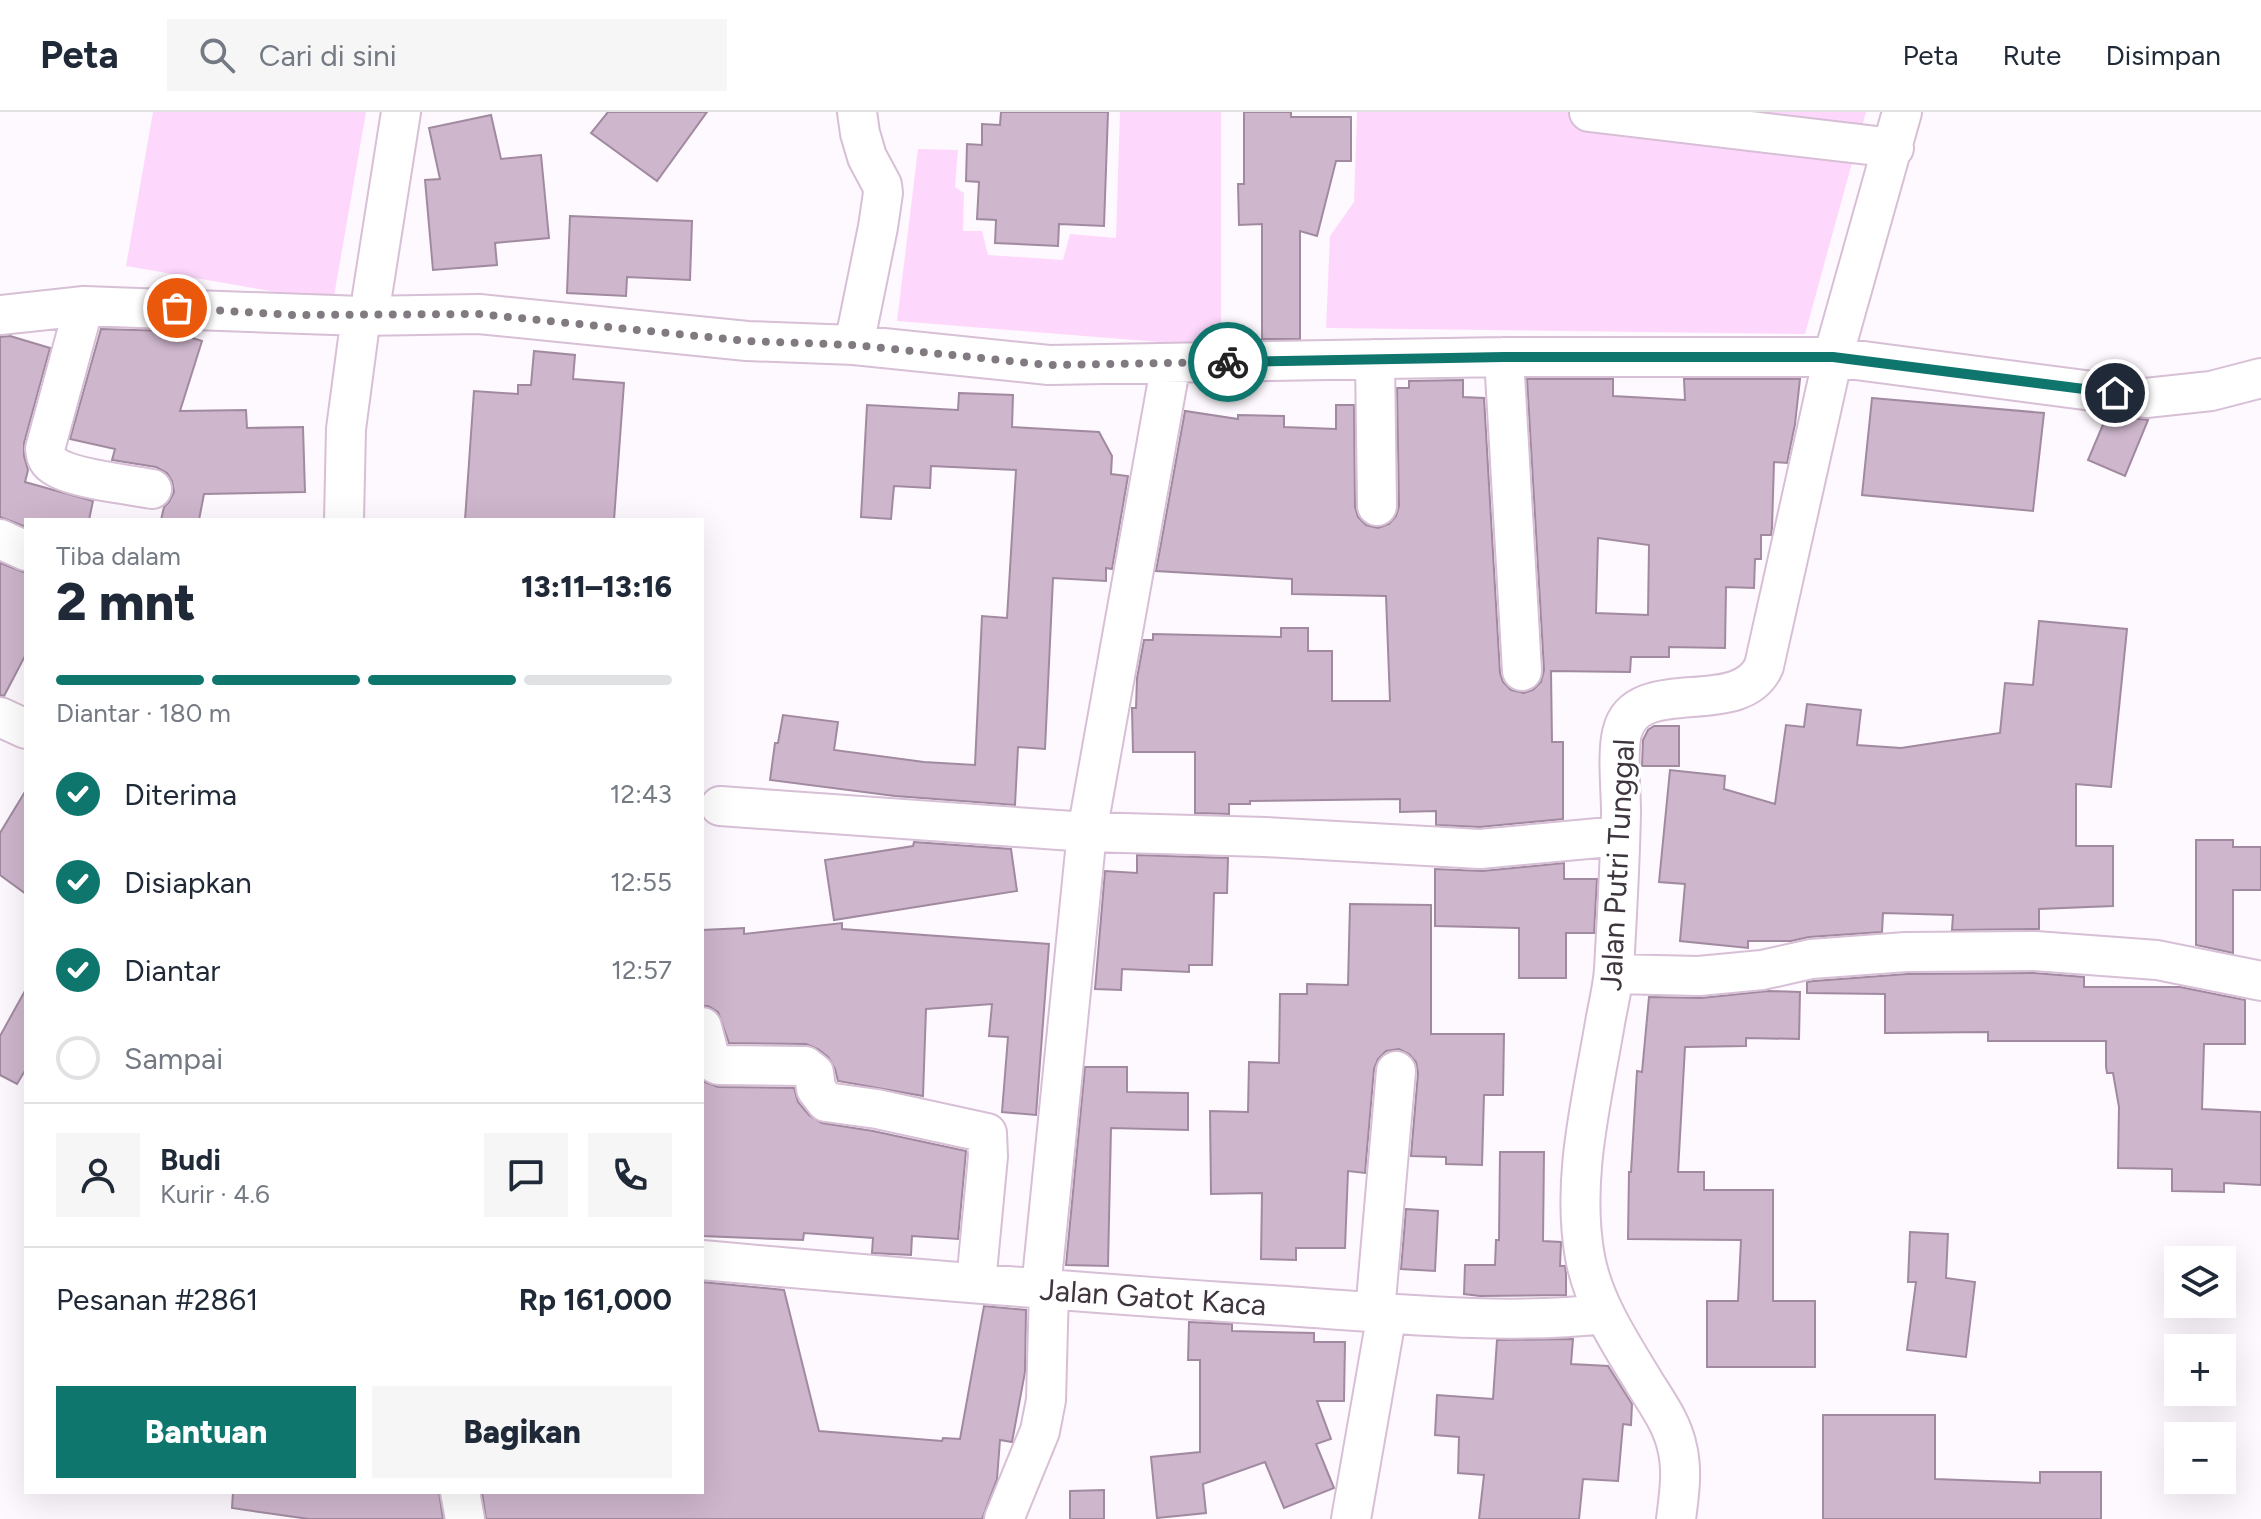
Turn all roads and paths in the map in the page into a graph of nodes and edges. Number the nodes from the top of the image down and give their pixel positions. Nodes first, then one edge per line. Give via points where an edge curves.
1 (401, 112) edge
2 (857, 112) edge
3 (1589, 112) edge
4 (1898, 130) edge
5 (84, 306) junction
6 (0, 315) edge
7 (368, 316) junction
8 (854, 345) junction
9 (1504, 357) junction
10 (1833, 357) junction
11 (1375, 359) junction
12 (1171, 363) junction
13 (2261, 378) edge
14 (152, 489) dead end
15 (1377, 506) dead end
16 (344, 518) edge
17 (0, 539) edge
18 (24, 550) edge
19 (1522, 671) dead end
20 (0, 717) edge
21 (24, 728) edge
22 (720, 806) dead end
23 (1087, 832) junction
24 (1620, 836) junction
25 (1614, 974) junction
26 (2261, 981) edge
27 (704, 1035) edge
28 (1396, 1071) dead end
29 (704, 1260) edge
30 (976, 1283) junction
31 (1045, 1290) junction
32 (1381, 1312) junction
33 (1605, 1314) junction
34 (460, 1494) edge
35 (465, 1519) edge
36 (1004, 1519) edge
37 (1351, 1519) edge
38 (1676, 1519) edge

1 - 7 street
2 - 8 street via 867,157 883,193
3 - 4 street
4 - 10 street, Jalan Putri Tunggal
5 - 6 street
5 - 7 street
5 - 14 street via 46,458 67,472
7 - 8 street via 479,314 747,341
7 - 16 street via 346,429
8 - 12 street via 1049,365
9 - 10 street
9 - 11 street
9 - 19 street
10 - 13 street via 2146,398 2211,391
10 - 24 street, Jalan Putri Tunggal via 1764,666 1749,686 1735,692 1651,704 1629,718 1621,734
11 - 12 street
11 - 15 street
12 - 23 street
17 - 18 street
20 - 21 street
22 - 23 street
23 - 24 street via 1480,849
23 - 31 street
24 - 25 street, Jalan Putri Tunggal
25 - 26 street via 1699,976 1811,959 2035,951 2157,960
25 - 33 street, Jalan Putri Tunggal via 1581,1178 1586,1260
27 - 30 street via 711,1061 718,1065 805,1066 814,1073 816,1089 826,1102 987,1133
28 - 32 street
29 - 30 street, Jalan Gatot Kaca
30 - 31 street, Jalan Gatot Kaca
31 - 32 street, Jalan Gatot Kaca
31 - 36 street via 1046,1400 1040,1431
32 - 33 street, Jalan Gatot Kaca via 1526,1320
32 - 37 street
33 - 38 street, Jalan Putri Tunggal via 1671,1428 1680,1476
34 - 35 street

